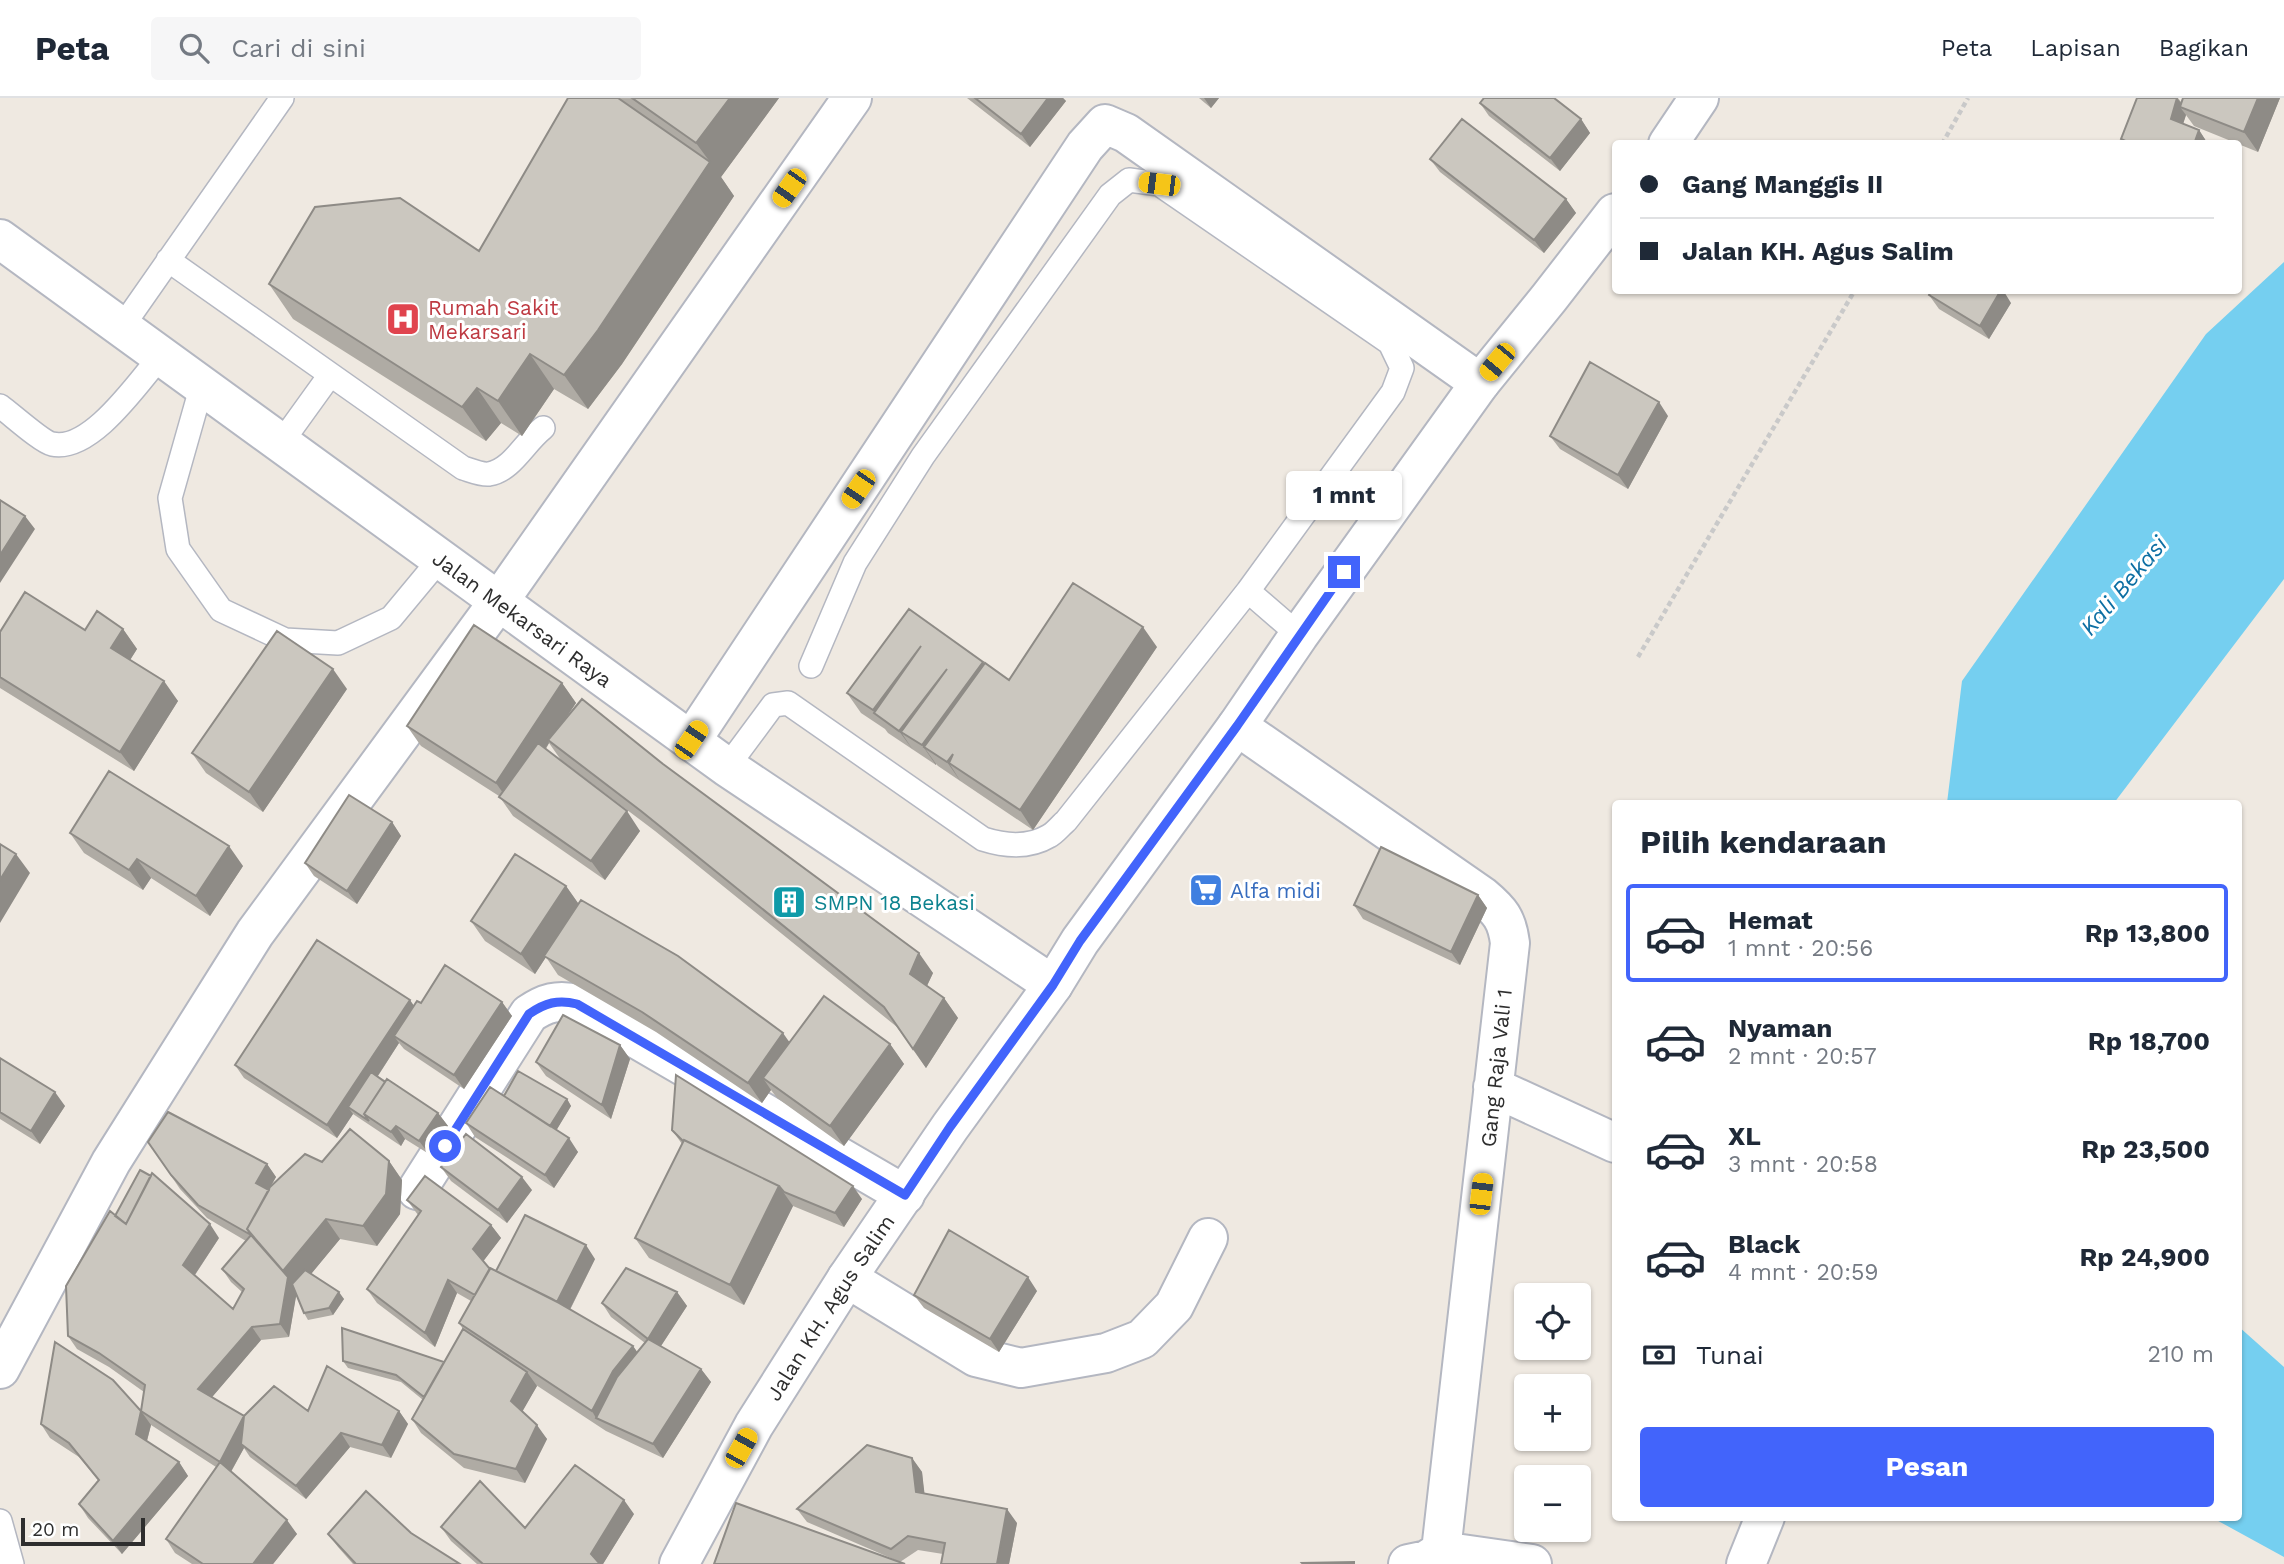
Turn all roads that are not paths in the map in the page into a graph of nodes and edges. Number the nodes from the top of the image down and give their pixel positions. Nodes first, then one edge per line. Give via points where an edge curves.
1 (282, 98) edge
2 (852, 98) edge
3 (1699, 98) edge
4 (1671, 140) edge
5 (1612, 217) edge
6 (0, 239) edge
7 (168, 260) junction
8 (122, 327) junction
9 (161, 356) junction
10 (330, 374) junction
11 (1480, 383) junction
12 (202, 385) junction
13 (0, 406) edge
14 (543, 428) dead end
15 (281, 443) junction
16 (440, 559) junction
17 (1248, 591) junction
18 (499, 601) junction
19 (1299, 635) junction
20 (811, 666) dead end
21 (1237, 726) junction
22 (691, 740) junction
23 (727, 767) junction
24 (1053, 985) junction
25 (1493, 1087) junction
26 (1612, 1142) edge
27 (417, 1190) edge
28 (905, 1195) junction
29 (1209, 1238) dead end
30 (847, 1278) junction
31 (0, 1369) edge
32 (0, 1521) edge
33 (1763, 1521) edge
34 (1424, 1558) edge
35 (12, 1564) edge
36 (679, 1564) edge
37 (1532, 1564) edge
38 (1746, 1564) edge

1 - 7 lane
2 - 18 street
3 - 4 street
5 - 11 street, Jalan KH. Agus Salim
6 - 8 street, Jalan Mekarsari Raya
7 - 8 lane
7 - 10 lane
8 - 9 street, Jalan Mekarsari Raya
9 - 12 street, Jalan Mekarsari Raya
9 - 13 lane via 99,427 71,444 51,444
10 - 14 lane via 463,468 487,475 508,467
10 - 15 lane
11 - 19 street, Jalan KH. Agus Salim
11 - 22 street via 1126,133 1105,124 1085,146
12 - 15 street, Jalan Mekarsari Raya
12 - 16 lane via 170,498 178,549 221,610 285,640 338,643 391,618
15 - 16 street, Jalan Mekarsari Raya
16 - 18 street, Jalan Mekarsari Raya
17 - 19 lane
17 - 20 lane via 1393,392 1402,368 1390,343 1181,199 1159,184 1129,180 1110,195 923,456 855,563
17 - 23 lane via 1050,836 1004,845 984,839 788,703 773,705
18 - 22 street, Jalan Mekarsari Raya
18 - 31 street via 255,933 111,1162
19 - 21 street, Jalan KH. Agus Salim
21 - 24 street, Jalan KH. Agus Salim
21 - 25 street, Gang Raja Vali 1 via 1498,909 1510,943
22 - 23 street, Jalan Mekarsari Raya
23 - 24 street, Jalan Mekarsari Raya
24 - 28 street, Jalan KH. Agus Salim
25 - 26 street
25 - 34 street, Gang Raja Vali 1
27 - 28 street via 529,1014 565,1000
28 - 30 street, Jalan KH. Agus Salim
29 - 30 street via 1174,1306 1142,1339 1106,1353 1021,1368 976,1357
30 - 36 street, Jalan KH. Agus Salim via 754,1425
32 - 35 lane
33 - 38 street
34 - 37 street

